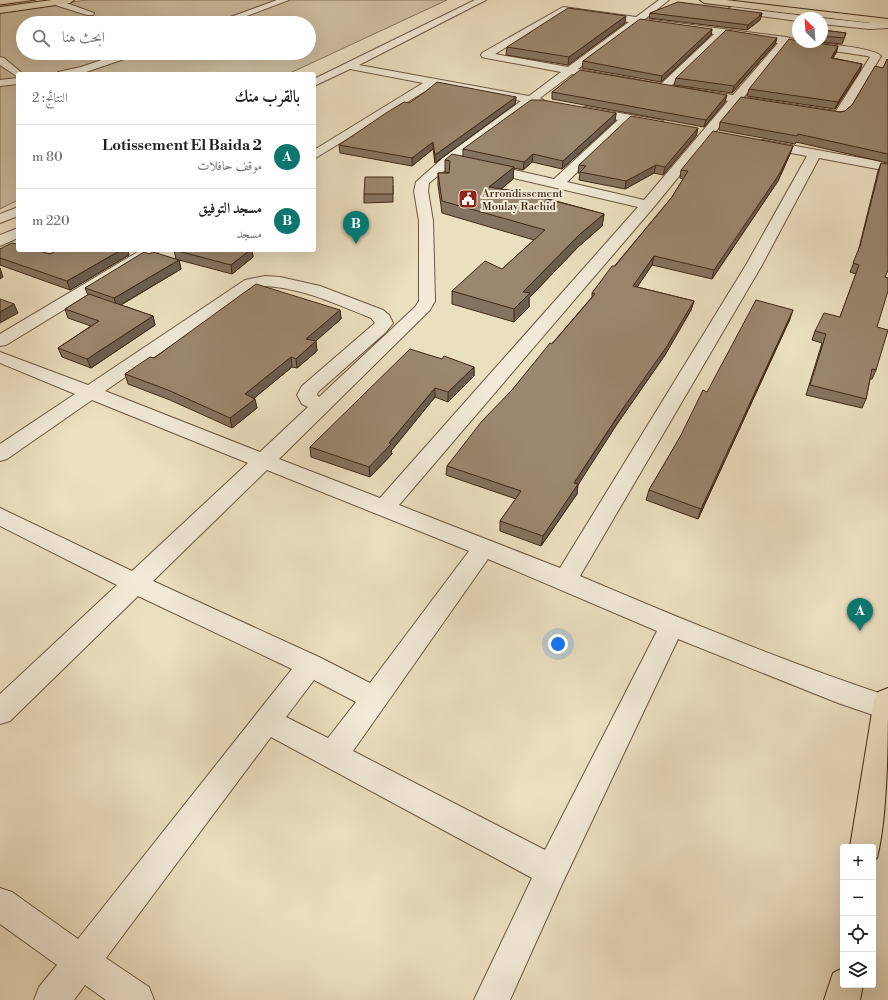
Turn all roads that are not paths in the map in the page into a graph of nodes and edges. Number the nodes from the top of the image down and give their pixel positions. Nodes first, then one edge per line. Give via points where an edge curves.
1 (7, 0) edge
2 (70, 0) edge
3 (285, 0) edge
4 (482, 0) edge
5 (732, 0) edge
6 (0, 1) edge
7 (663, 1) edge
8 (55, 2) junction
9 (702, 3) edge
10 (0, 10) edge
11 (90, 13) dead end
12 (239, 16) edge
13 (792, 17) edge
14 (888, 18) edge
15 (640, 19) junction
16 (828, 22) edge
17 (888, 23) edge
18 (722, 32) junction
19 (786, 40) junction
20 (0, 60) edge
21 (112, 60) edge
22 (349, 66) junction
23 (569, 71) junction
24 (16, 72) edge
25 (72, 72) edge
26 (434, 81) junction
27 (16, 82) edge
28 (316, 82) edge
29 (0, 83) edge
30 (663, 88) junction
31 (735, 98) junction
32 (529, 99) junction
33 (552, 104) edge
34 (574, 108) edge
35 (627, 118) junction
36 (671, 126) edge
37 (754, 142) edge
38 (815, 153) junction
39 (316, 154) edge
40 (462, 163) junction
41 (888, 167) edge
42 (558, 183) junction
43 (648, 205) junction
44 (16, 212) edge
45 (0, 220) edge
46 (16, 233) edge
47 (0, 241) edge
48 (149, 252) edge
49 (0, 341) edge
50 (0, 357) edge
51 (90, 392) junction
52 (322, 406) junction
53 (0, 454) edge
54 (264, 461) junction
55 (383, 509) junction
56 (0, 516) edge
57 (483, 549) junction
58 (565, 580) junction
59 (136, 584) junction
60 (672, 626) junction
61 (310, 665) junction
62 (374, 698) junction
63 (888, 704) edge
64 (0, 712) edge
65 (268, 721) junction
66 (333, 755) junction
67 (866, 844) edge
68 (552, 870) junction
69 (0, 904) edge
70 (83, 962) junction
71 (844, 988) edge
72 (52, 1000) edge
73 (136, 1000) edge
74 (492, 1000) edge
75 (842, 1000) edge

1 - 6 main road
2 - 8 main road
3 - 12 street
4 - 22 street
5 - 14 main road
7 - 15 street
8 - 10 main road
8 - 11 street
9 - 13 street
9 - 17 main road
15 - 18 street
15 - 23 street
15 - 23 street via 563,10 486,55
16 - 17 street via 870,26
18 - 19 street
18 - 30 street
19 - 31 street
19 - 31 street via 876,56 838,115
20 - 24 street
21 - 25 street
22 - 26 street
22 - 28 street
23 - 30 street
23 - 32 street
26 - 32 street
26 - 39 street
27 - 29 street
30 - 31 street
31 - 43 street
32 - 33 street
32 - 40 street
34 - 35 street
35 - 36 street
35 - 42 street
37 - 38 street
38 - 41 street
38 - 58 street via 754,265
40 - 42 street
40 - 52 street via 423,182 421,192 426,221 427,301 422,310
42 - 43 street
43 - 55 street
44 - 45 street
46 - 47 street
48 - 49 street
50 - 51 street
51 - 52 street via 251,283 271,279 288,281 377,314 383,319 384,323 380,328 309,390 309,400
51 - 53 street
51 - 54 street
52 - 54 street
54 - 55 street
54 - 59 street
55 - 57 street
56 - 59 street
57 - 58 street
57 - 62 street
58 - 60 street
59 - 61 street
59 - 64 street
60 - 63 street via 848,695
60 - 68 street
61 - 62 street
61 - 65 street
62 - 66 street
63 - 67 main road
65 - 66 street
65 - 70 street
66 - 68 street
68 - 74 street
69 - 70 street
70 - 72 street
70 - 73 street
71 - 75 main road

